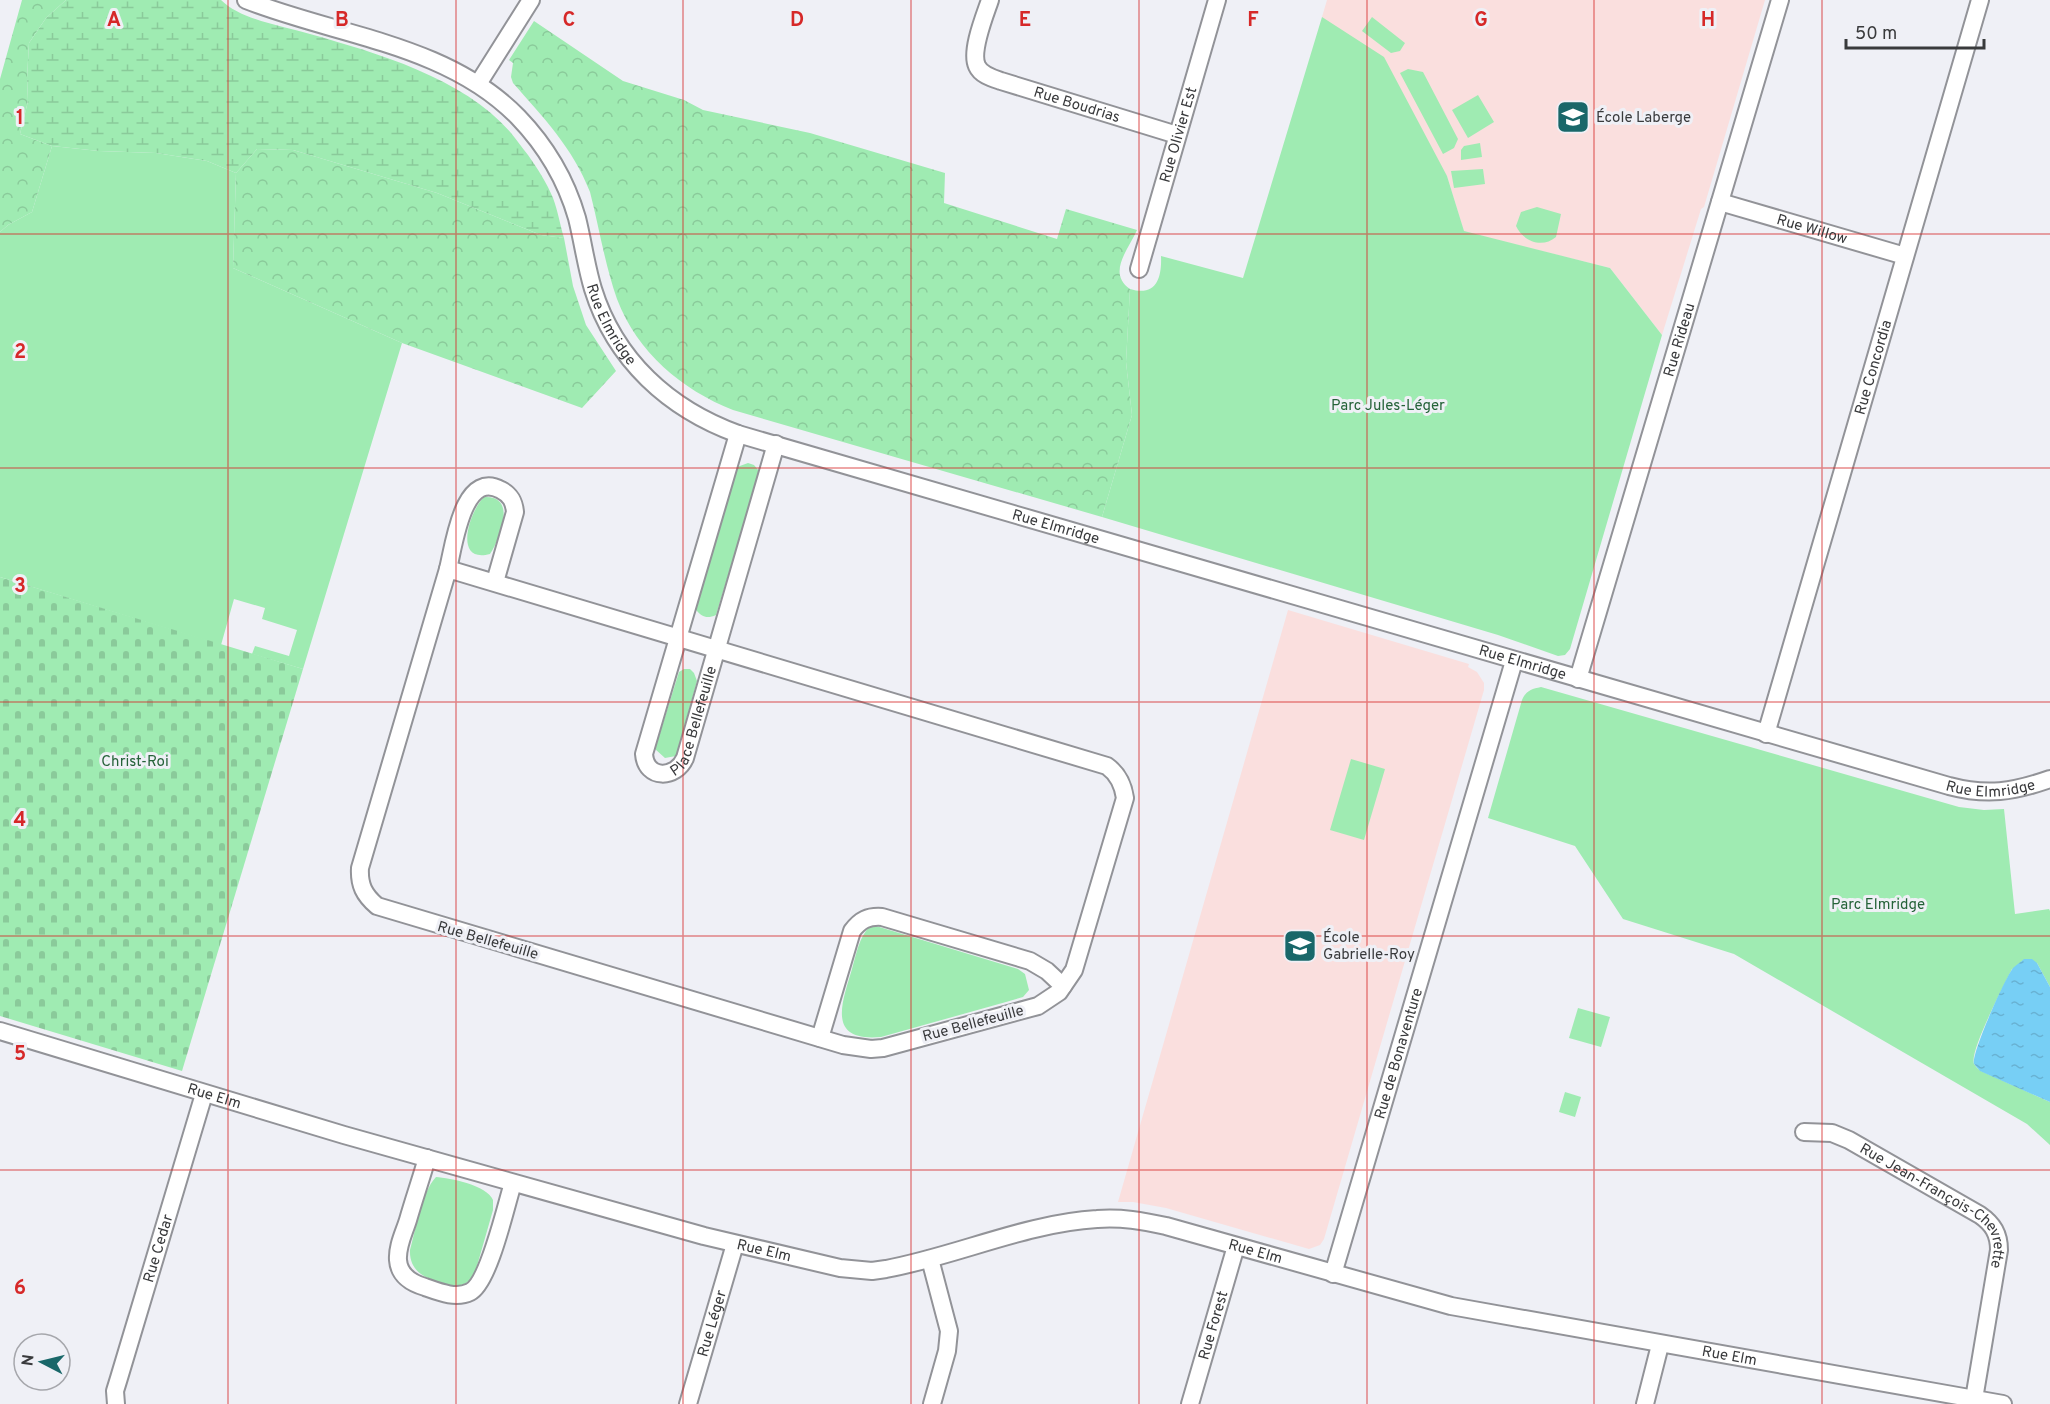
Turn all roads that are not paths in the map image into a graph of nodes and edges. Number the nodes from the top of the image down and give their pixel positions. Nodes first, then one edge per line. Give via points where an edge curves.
1 (246, 0) edge
2 (531, 0) edge
3 (990, 0) edge
4 (1217, 0) edge
5 (1779, 0) edge
6 (1980, 0) edge
7 (478, 84) junction
8 (1178, 135) junction
9 (1720, 202) junction
10 (1905, 256) junction
11 (1139, 269) dead end
12 (738, 434) junction
13 (776, 444) junction
14 (448, 569) junction
15 (495, 582) junction
16 (679, 638) junction
17 (715, 648) junction
18 (1514, 661) junction
19 (1578, 679) junction
20 (1766, 734) junction
21 (2050, 779) edge
22 (1063, 986) junction
23 (0, 1030) edge
24 (820, 1038) junction
25 (204, 1094) junction
26 (1804, 1132) dead end
27 (428, 1158) junction
28 (513, 1182) junction
29 (735, 1244) junction
30 (1236, 1246) junction
31 (930, 1259) junction
32 (1333, 1274) junction
33 (1660, 1345) junction
34 (1974, 1399) junction
35 (116, 1404) edge
36 (688, 1404) edge
37 (932, 1404) edge
38 (1190, 1404) edge
39 (1645, 1404) edge
40 (2003, 1404) edge

1 - 7 street, Rue Elmridge via 435,61
2 - 7 street
3 - 8 street, Rue Boudrias via 977,45 978,68 1001,81
4 - 8 street, Rue Olivier Est
5 - 9 street, Rue Rideau
6 - 10 street, Rue Concordia
7 - 12 street, Rue Elmridge via 518,116 562,176 593,289 624,352 646,380 675,402
8 - 11 street, Rue Olivier Est
9 - 10 street, Rue Willow
9 - 19 street, Rue Rideau
10 - 20 street, Rue Concordia
12 - 13 street, Rue Elmridge
12 - 16 street, Place Bellefeuille
13 - 17 street, Place Bellefeuille
13 - 18 street, Rue Elmridge
14 - 15 street, Rue Bellefeuille
14 - 15 street, Rue Bellefeuille via 467,499 479,488 495,487 510,497 515,512
14 - 24 street, Rue Bellefeuille via 360,868 362,889 386,910
15 - 16 street, Rue Bellefeuille
16 - 17 street, Rue Bellefeuille
16 - 17 street, Place Bellefeuille via 644,754 649,768 657,773 674,772 681,766
17 - 22 street, Rue Bellefeuille via 1097,762 1114,771 1124,788 1123,808 1079,956
18 - 19 street, Rue Elmridge
18 - 32 street, Rue de Bonaventure
19 - 20 street, Rue Elmridge
20 - 21 street, Rue Elmridge via 1963,790 2006,792
22 - 24 street, Rue Bellefeuille via 1038,1006 883,1048 858,1048
22 - 24 street via 1030,960 873,916 858,923 852,931
23 - 25 street, Rue Elm
25 - 27 street, Rue Elm
25 - 35 street, Rue Cedar via 119,1378
26 - 34 street, Rue Jean-François-Chevrette via 1832,1133 1849,1140 1980,1215 1995,1231 1999,1250
27 - 28 street, Rue Elm
27 - 28 street via 399,1246 398,1262 411,1281 444,1293 462,1295 480,1282
28 - 29 street, Rue Elm
29 - 31 street, Rue Elm via 858,1270 886,1269
29 - 36 street, Rue Léger
30 - 31 street, Rue Elm via 1149,1222 1099,1219 1036,1230
30 - 32 street, Rue Elm
30 - 38 street, Rue Forest
31 - 37 street via 949,1331
32 - 33 street, Rue Elm via 1451,1306
33 - 34 street, Rue Elm
33 - 39 street
34 - 40 street, Rue Elm

